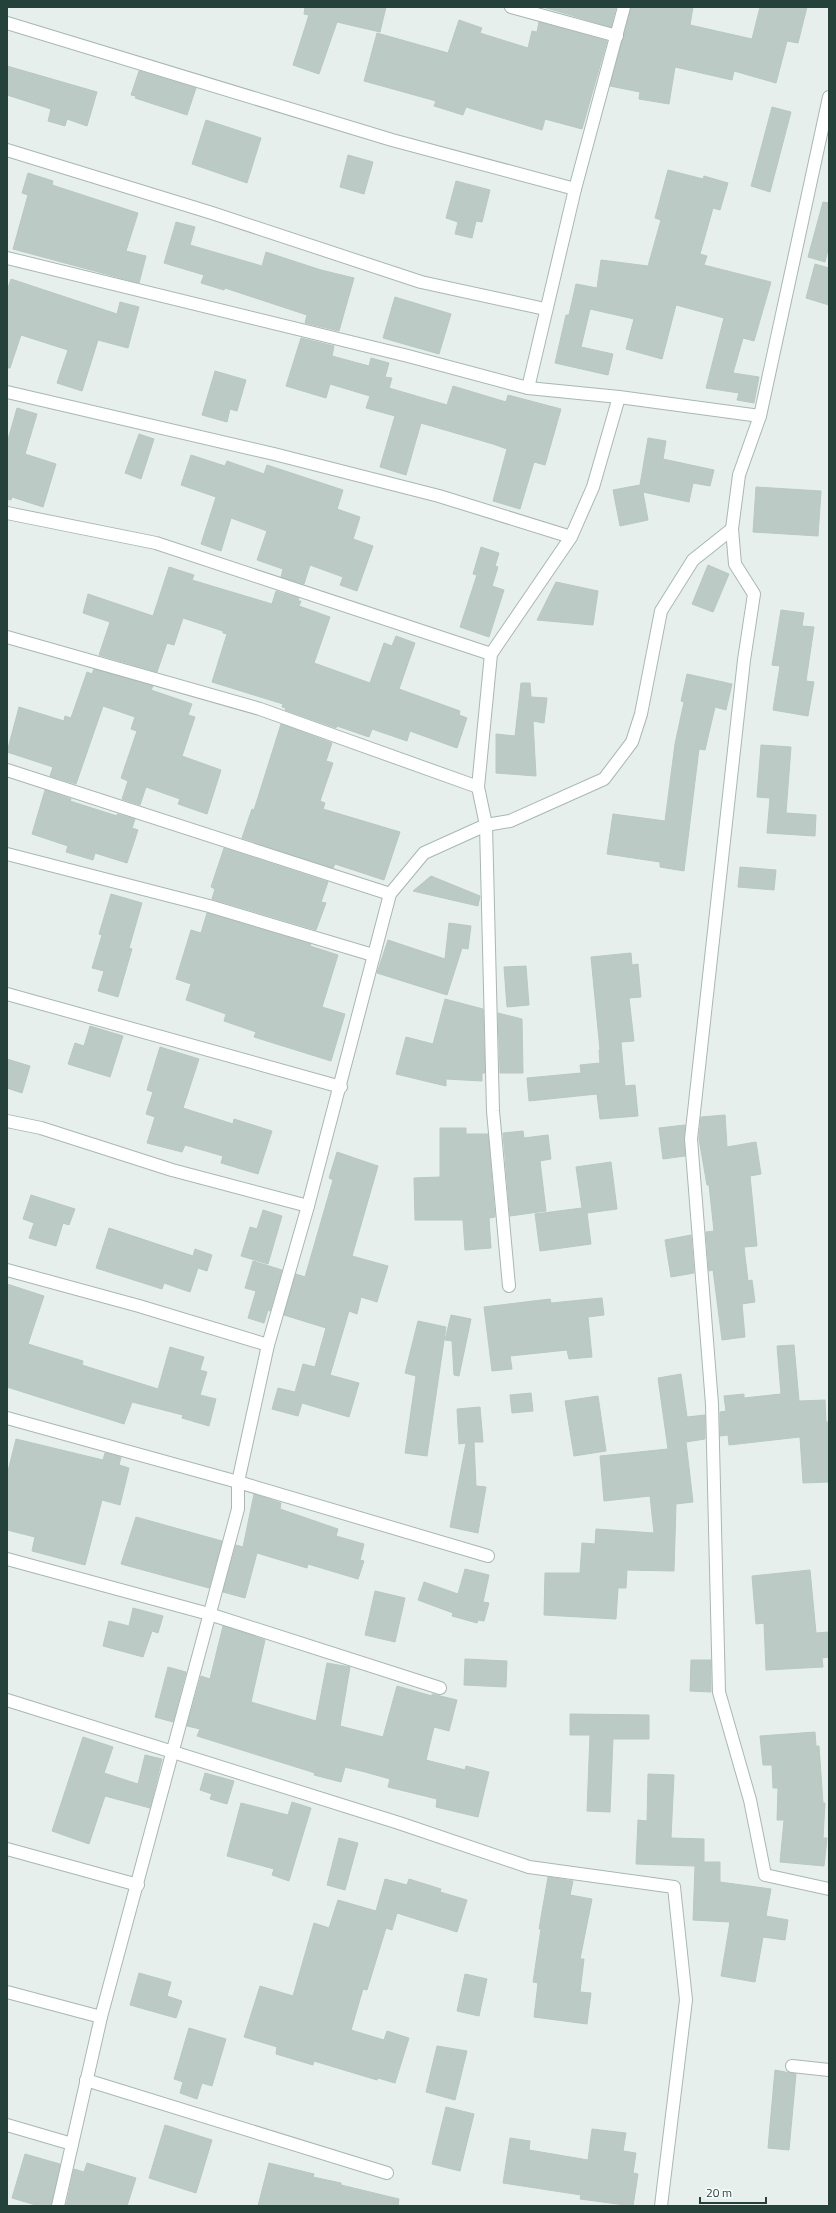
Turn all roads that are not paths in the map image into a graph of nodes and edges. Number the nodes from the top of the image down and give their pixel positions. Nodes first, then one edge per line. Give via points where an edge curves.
1 (511, 7) edge
2 (624, 7) edge
3 (7, 23) edge
4 (617, 36) junction
5 (829, 97) edge
6 (7, 150) edge
7 (575, 189) junction
8 (7, 258) edge
9 (545, 309) junction
10 (528, 388) junction
11 (7, 392) edge
12 (619, 397) junction
13 (760, 416) junction
14 (7, 513) edge
15 (732, 529) junction
16 (571, 537) junction
17 (7, 637) edge
18 (491, 654) junction
19 (7, 770) edge
20 (478, 787) junction
21 (486, 825) junction
22 (7, 854) edge
23 (390, 894) junction
24 (374, 954) junction
25 (7, 994) edge
26 (340, 1087) junction
27 (7, 1121) edge
28 (308, 1206) junction
29 (7, 1270) edge
30 (509, 1286) dead end
31 (268, 1345) junction
32 (7, 1418) edge
33 (238, 1482) junction
34 (488, 1556) dead end
35 (7, 1558) edge
36 (209, 1614) junction
37 (440, 1688) dead end
38 (7, 1700) edge
39 (173, 1752) junction
40 (7, 1849) edge
41 (138, 1885) junction
42 (829, 1889) edge
43 (7, 1992) edge
44 (101, 2017) junction
45 (792, 2066) dead end
46 (829, 2070) edge
47 (86, 2080) junction
48 (7, 2126) edge
49 (72, 2144) junction
50 (387, 2173) dead end
51 (58, 2206) edge
52 (661, 2206) edge

1 - 4 street
2 - 4 street
3 - 7 street via 392,140
4 - 7 street
5 - 13 street
6 - 9 street via 212,213 421,282
7 - 9 street
8 - 10 street
9 - 10 street
10 - 12 street
11 - 16 street via 402,486
12 - 13 street
12 - 16 street via 593,487
13 - 15 street via 739,475
14 - 18 street via 156,543
15 - 21 street via 693,560 661,611 641,714 632,742 604,779 510,821
15 - 42 street via 735,564 754,594 744,660 692,1140 712,1404 720,1692 750,1800 765,1875
16 - 18 street
17 - 20 street via 260,709
18 - 20 street
19 - 23 street
20 - 21 street
21 - 23 street via 424,853
21 - 30 street via 493,1111
22 - 24 street via 209,906
23 - 24 street
24 - 26 street
25 - 26 street
26 - 28 street
27 - 28 street via 42,1128 172,1170
28 - 31 street
29 - 31 street
31 - 33 street
32 - 33 street
33 - 34 street
33 - 36 street via 238,1509
35 - 36 street
36 - 37 street
36 - 39 street
38 - 39 street
39 - 41 street
39 - 52 street via 529,1867 674,1887 686,2000
40 - 41 street
41 - 44 street
43 - 44 street
44 - 47 street
45 - 46 street
47 - 49 street
47 - 50 street
48 - 49 street
49 - 51 street

